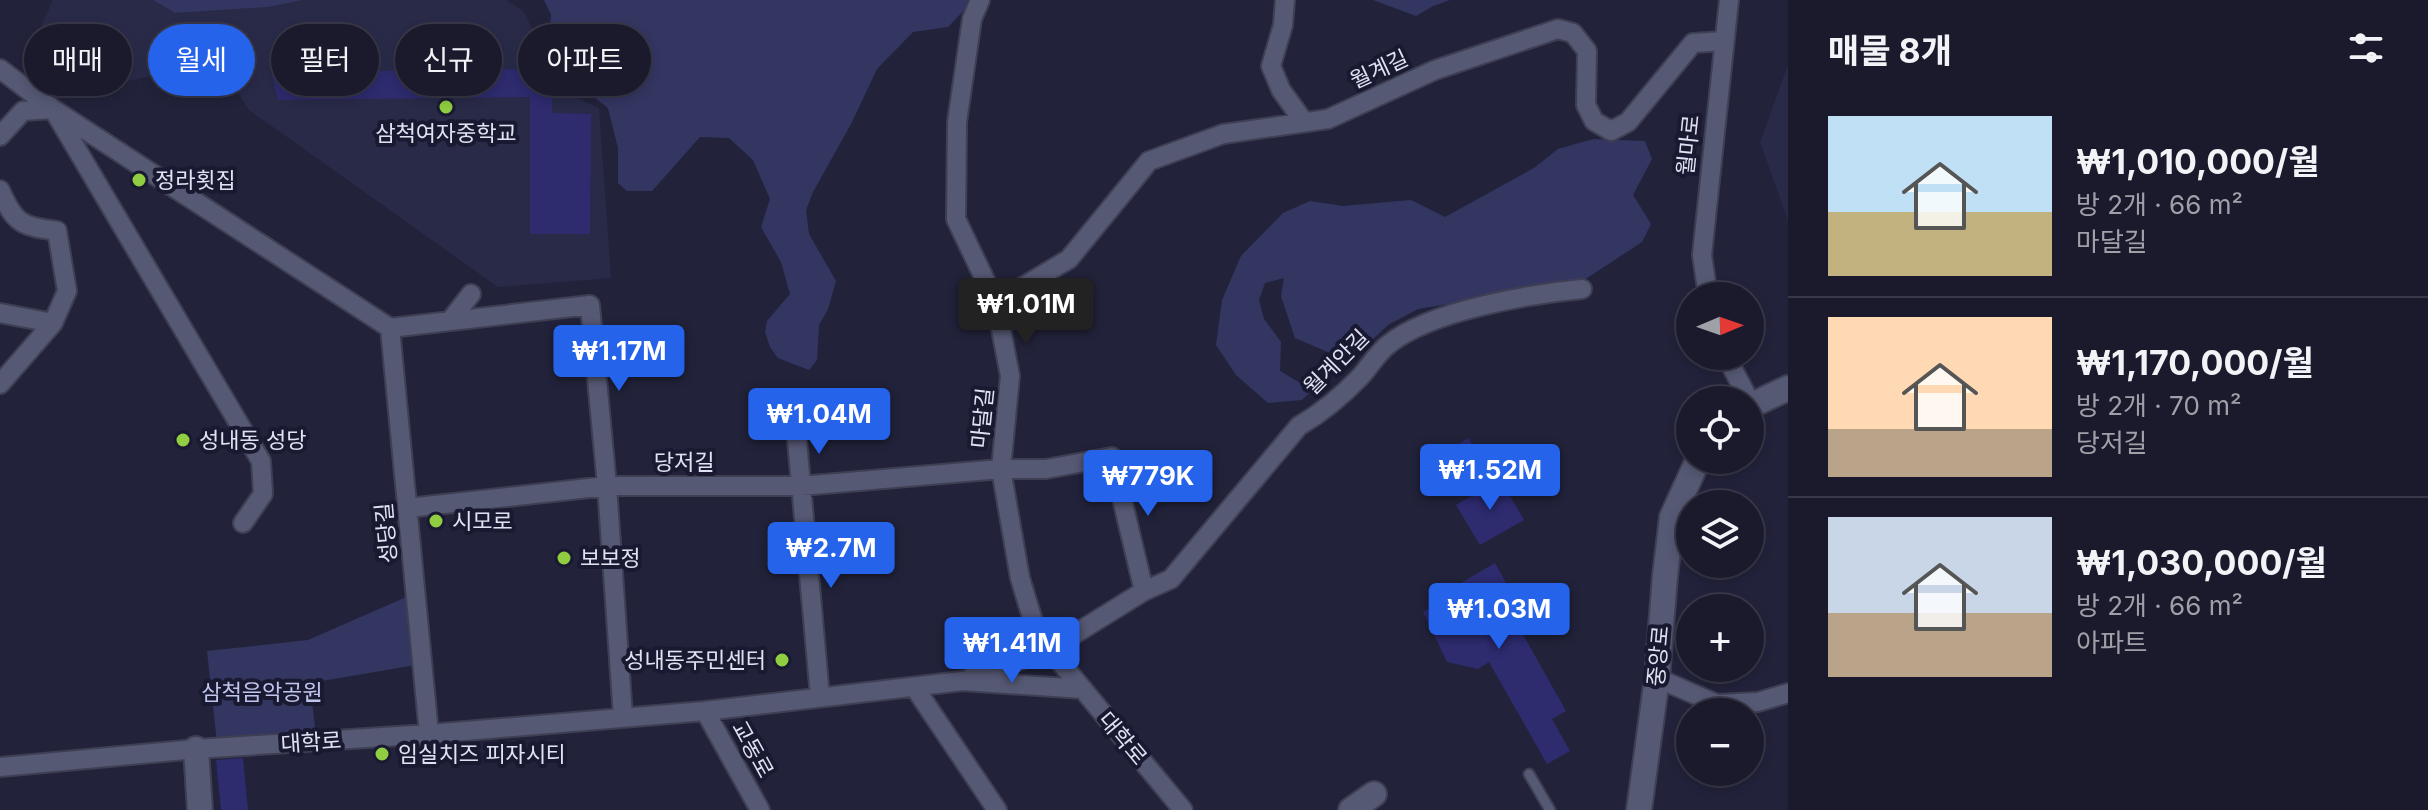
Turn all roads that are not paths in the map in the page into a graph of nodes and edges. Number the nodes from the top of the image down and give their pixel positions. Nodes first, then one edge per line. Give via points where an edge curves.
1 (980, 0) edge
2 (1285, 0) edge
3 (1729, 0) edge
4 (1724, 41) junction
5 (0, 69) edge
6 (53, 109) junction
7 (1304, 122) junction
8 (0, 136) edge
9 (0, 190) edge
10 (1706, 282) edge
11 (1582, 289) dead end
12 (471, 294) dead end
13 (996, 303) junction
14 (0, 313) edge
15 (450, 321) junction
16 (53, 323) junction
17 (390, 328) junction
18 (0, 384) edge
19 (1788, 388) edge
20 (1764, 397) edge
21 (796, 429) dead end
22 (1001, 469) junction
23 (1692, 474) edge
24 (607, 486) junction
25 (801, 486) junction
26 (408, 508) junction
27 (243, 523) dead end
28 (1144, 591) junction
29 (1049, 650) junction
30 (1657, 678) junction
31 (962, 681) junction
32 (915, 688) junction
33 (1083, 689) junction
34 (1788, 693) edge
35 (820, 697) junction
36 (705, 711) junction
37 (623, 717) junction
38 (429, 734) junction
39 (196, 749) junction
40 (0, 767) edge
41 (1529, 774) dead end
42 (1374, 794) dead end
43 (1178, 809) edge
44 (200, 810) edge
45 (760, 810) edge
46 (997, 810) edge
47 (1351, 810) edge
48 (1550, 810) edge
49 (1639, 810) edge

1 - 13 street, 마달길 via 972,19 957,122 956,219
2 - 7 street via 1271,66
3 - 4 street, 월마로
4 - 7 street, 월계길 via 1693,43 1628,122 1611,131 1594,121 1586,105 1587,51 1573,33 1558,29 1435,70 1328,119
4 - 10 street, 월마로 via 1702,255
5 - 6 street
6 - 8 street via 23,111
6 - 17 street
6 - 27 street via 261,461 263,494
7 - 13 street, 월계길 via 1223,134 1149,161 1069,259
9 - 16 street via 11,215 30,227 57,231 67,291
11 - 28 street, 월계안길 via 1459,313 1388,344 1333,403 1299,426 1171,579
12 - 15 street
13 - 22 street, 마달길 via 1010,376
14 - 16 street
15 - 17 street
15 - 24 street via 590,305
16 - 18 street
17 - 26 street, 성당길
19 - 20 street
21 - 25 street
22 - 25 street, 당저길
22 - 28 street via 1046,469 1112,457
22 - 29 street, 마달길 via 1020,578 1037,634
23 - 30 street, 중앙로 via 1672,517
24 - 25 street, 당저길
24 - 26 street, 당저길
24 - 37 street
25 - 35 street
26 - 38 street, 성당길
28 - 29 street, 월계안길
29 - 31 street, 대학로
29 - 33 street, 마달길
30 - 34 street via 1717,704 1758,702
30 - 49 street, 중앙로
31 - 32 street, 대학로
31 - 33 street, 대학로
32 - 35 street, 대학로
32 - 46 street
33 - 43 street, 대학로
35 - 36 street, 대학로
36 - 37 street, 대학로
36 - 45 street, 교동로
37 - 38 street, 대학로
38 - 39 street, 대학로
39 - 40 street, 대학로
39 - 44 street
41 - 48 lane
42 - 47 street

